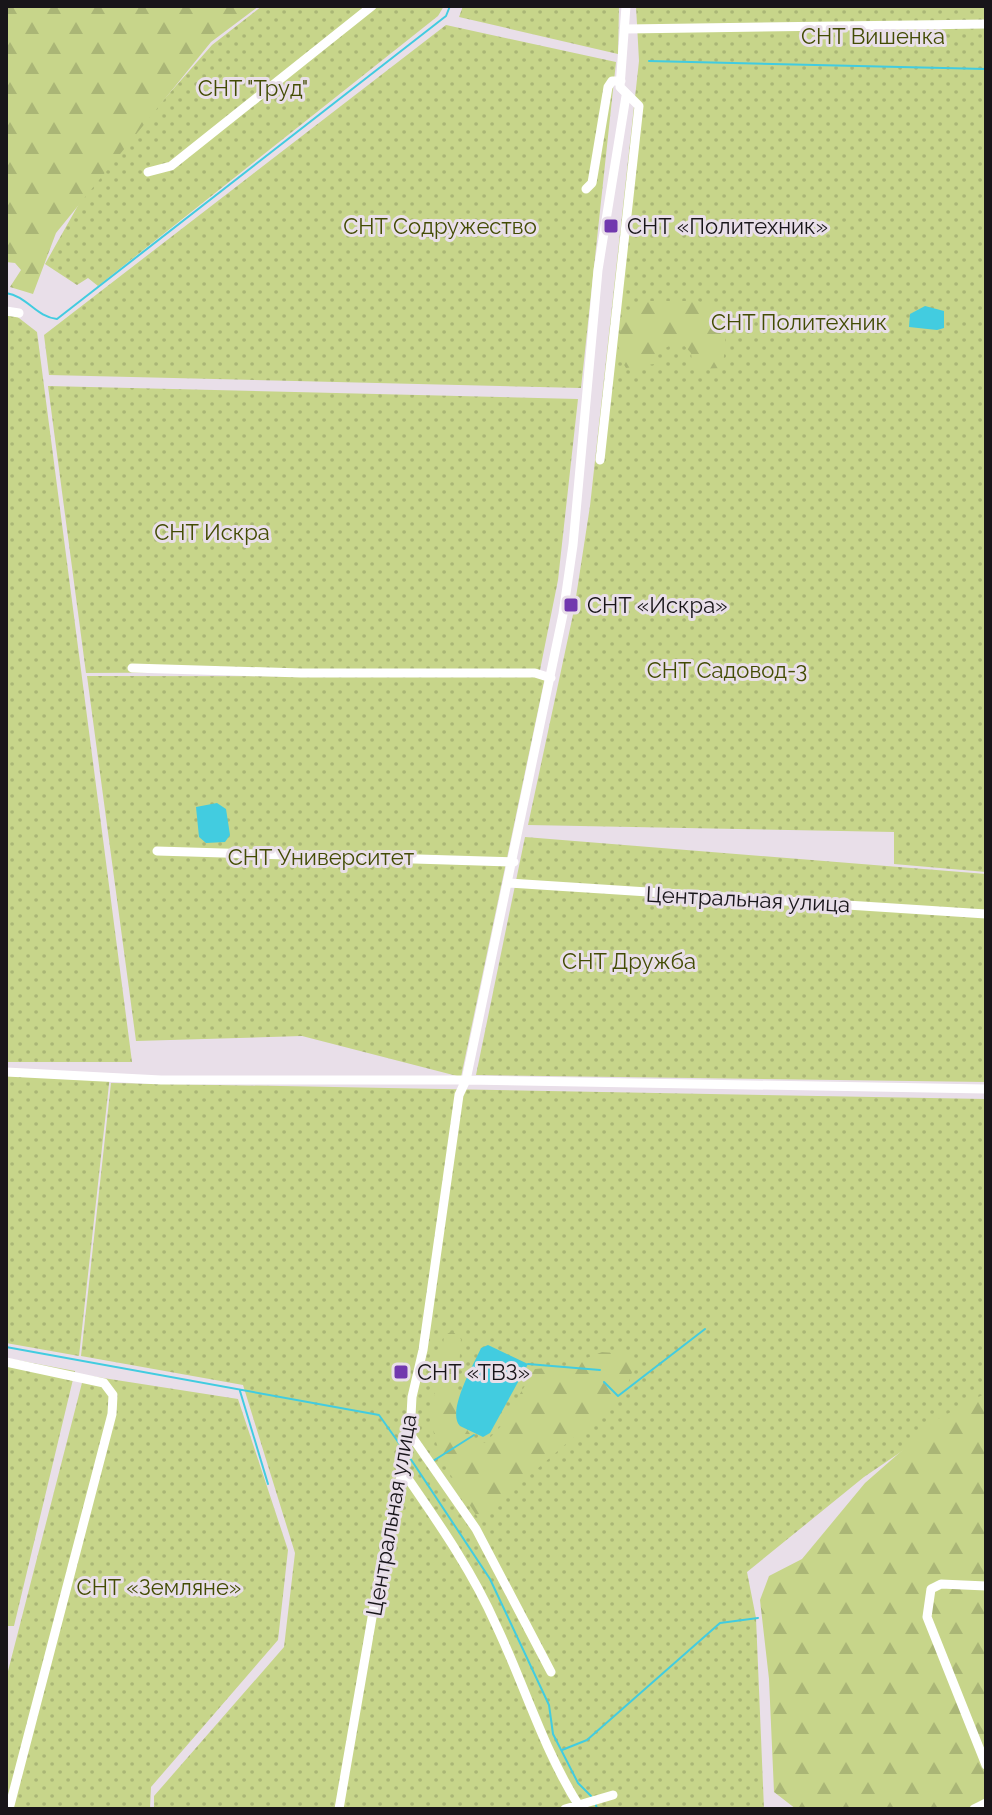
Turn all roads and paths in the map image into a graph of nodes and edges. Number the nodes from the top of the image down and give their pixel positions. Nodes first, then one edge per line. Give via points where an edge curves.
1 (372, 6) edge
2 (626, 6) edge
3 (986, 24) edge
4 (626, 29) junction
5 (621, 81) junction
6 (626, 96) junction
7 (148, 172) dead end
8 (586, 189) dead end
9 (6, 311) edge
10 (19, 313) dead end
11 (600, 460) dead end
12 (132, 668) dead end
13 (551, 678) junction
14 (157, 851) dead end
15 (514, 862) junction
16 (509, 883) junction
17 (986, 914) edge
18 (6, 1072) edge
19 (466, 1080) junction
20 (986, 1089) edge
21 (6, 1362) edge
22 (410, 1434) junction
23 (400, 1467) junction
24 (986, 1586) edge
25 (551, 1672) dead end
26 (986, 1765) edge
27 (613, 1795) dead end
28 (986, 1803) edge
29 (580, 1807) edge
30 (9, 1809) edge
31 (339, 1809) edge
32 (565, 1809) edge
33 (974, 1809) edge

1 - 7 street via 171,166
2 - 4 street
3 - 4 street
4 - 5 street
5 - 6 street
5 - 8 street via 608,87 592,183
6 - 11 street via 639,106
6 - 13 street, Центральная улица via 598,270 573,545
9 - 10 street
12 - 13 street via 535,673
13 - 15 street, Центральная улица
14 - 15 street
15 - 16 street, Центральная улица
16 - 17 street, Центральная улица
16 - 19 street, Центральная улица
18 - 19 street via 161,1080
19 - 20 street
19 - 22 street, Центральная улица via 459,1095
21 - 30 street via 104,1383 113,1395
22 - 23 street, Центральная улица
22 - 25 street via 476,1529
23 - 29 street via 481,1592 541,1735
23 - 31 street, Центральная улица
24 - 26 street via 941,1584 927,1599 927,1617
27 - 29 street
28 - 33 street
29 - 32 street

